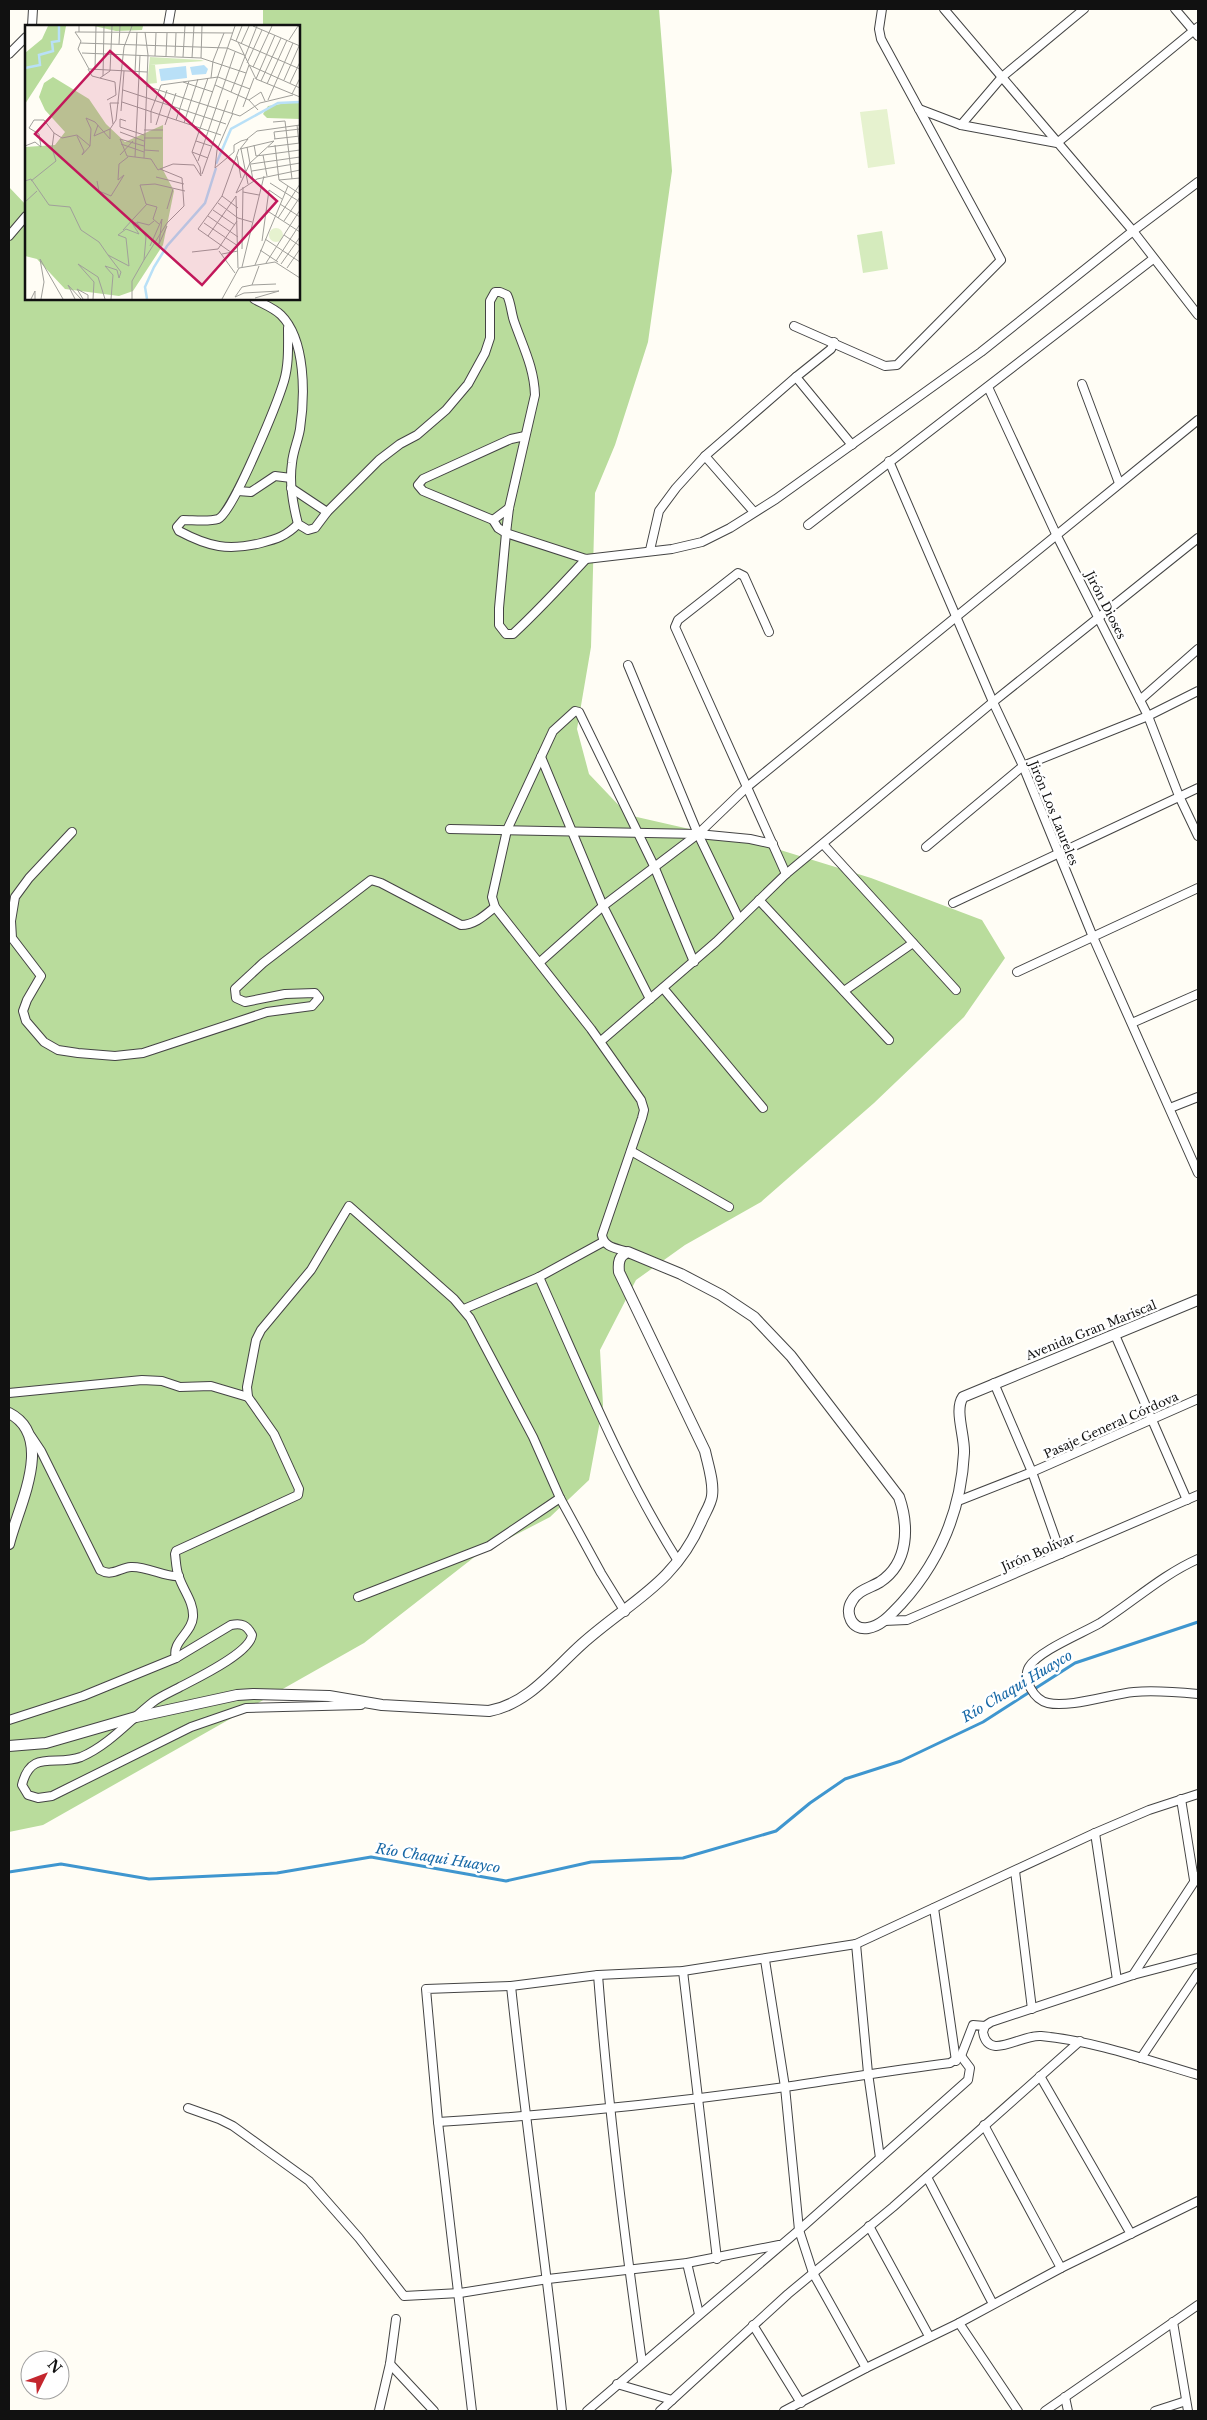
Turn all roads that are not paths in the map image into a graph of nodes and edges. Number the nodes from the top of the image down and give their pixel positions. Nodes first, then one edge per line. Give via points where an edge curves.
1 (33, 9) edge
2 (171, 9) edge
3 (882, 9) edge
4 (1084, 9) edge
5 (1175, 9) edge
6 (948, 10) edge
7 (32, 25) edge
8 (168, 25) edge
9 (1197, 31) edge
10 (25, 37) edge
11 (9, 54) edge
12 (1002, 77) junction
13 (919, 109) junction
14 (961, 125) junction
15 (1057, 143) junction
16 (1198, 182) edge
17 (25, 217) edge
18 (1133, 231) junction
19 (9, 236) edge
20 (1153, 259) junction
21 (256, 300) edge
22 (1198, 315) edge
23 (288, 323) junction
24 (794, 326) dead end
25 (834, 342) junction
26 (796, 377) junction
27 (1082, 384) dead end
28 (988, 387) junction
29 (1198, 420) edge
30 (525, 436) junction
31 (852, 444) junction
32 (704, 456) junction
33 (889, 461) junction
34 (291, 478) junction
35 (1119, 484) junction
36 (291, 488) junction
37 (238, 491) junction
38 (509, 508) junction
39 (327, 512) junction
40 (754, 512) junction
41 (493, 520) junction
42 (298, 524) junction
43 (808, 525) dead end
44 (506, 533) junction
45 (1056, 534) junction
46 (1196, 542) edge
47 (650, 550) junction
48 (586, 559) junction
49 (957, 616) junction
50 (1100, 617) junction
51 (769, 632) dead end
52 (1198, 649) edge
53 (628, 665) dead end
54 (1198, 691) edge
55 (1140, 700) junction
56 (994, 702) junction
57 (1148, 716) junction
58 (541, 757) junction
59 (1023, 766) junction
60 (747, 786) junction
61 (1198, 788) edge
62 (1180, 796) junction
63 (450, 829) dead end
64 (507, 830) junction
65 (571, 831) junction
66 (72, 832) dead end
67 (639, 834) junction
68 (698, 834) junction
69 (1198, 836) edge
70 (773, 844) junction
71 (823, 844) junction
72 (926, 847) dead end
73 (1058, 854) junction
74 (654, 866) junction
75 (786, 874) junction
76 (1198, 888) edge
77 (759, 900) junction
78 (953, 903) dead end
79 (603, 906) junction
80 (495, 907) junction
81 (739, 919) junction
82 (1093, 937) junction
83 (913, 943) junction
84 (540, 962) junction
85 (694, 962) junction
86 (1018, 972) dead end
87 (663, 988) junction
88 (956, 990) dead end
89 (844, 991) junction
90 (1198, 994) edge
91 (650, 999) junction
92 (1132, 1023) junction
93 (889, 1040) dead end
94 (601, 1041) junction
95 (1198, 1097) edge
96 (763, 1108) dead end
97 (1170, 1108) junction
98 (630, 1151) junction
99 (1198, 1173) edge
100 (729, 1207) dead end
101 (603, 1242) junction
102 (628, 1252) junction
103 (539, 1277) junction
104 (1198, 1300) edge
105 (464, 1309) junction
106 (1114, 1335) junction
107 (994, 1384) junction
108 (9, 1393) edge
109 (248, 1398) junction
110 (1198, 1399) edge
111 (9, 1412) edge
112 (1152, 1419) junction
113 (30, 1434) junction
114 (1032, 1472) junction
115 (1198, 1495) edge
116 (560, 1498) junction
117 (1187, 1500) junction
118 (958, 1501) junction
119 (9, 1544) edge
120 (1061, 1554) junction
121 (1198, 1559) edge
122 (678, 1561) junction
123 (179, 1576) junction
124 (358, 1598) dead end
125 (625, 1612) junction
126 (884, 1621) junction
127 (176, 1658) junction
128 (1198, 1694) edge
129 (382, 1705) junction
130 (136, 1717) junction
131 (9, 1720) edge
132 (9, 1746) edge
133 (1198, 1794) edge
134 (1181, 1799) junction
135 (1095, 1833) junction
136 (1015, 1871) junction
137 (1196, 1878) edge
138 (934, 1908) junction
139 (856, 1944) junction
140 (1198, 1958) edge
141 (765, 1960) junction
142 (683, 1971) junction
143 (1198, 1973) edge
144 (1133, 1974) junction
145 (598, 1975) junction
146 (1117, 1980) junction
147 (511, 1986) junction
148 (1032, 2009) junction
149 (984, 2029) junction
150 (1080, 2041) junction
151 (958, 2058) junction
152 (1141, 2058) junction
153 (868, 2073) junction
154 (1198, 2075) edge
155 (1040, 2076) junction
156 (785, 2087) junction
157 (696, 2097) junction
158 (612, 2107) junction
159 (188, 2108) dead end
160 (524, 2116) junction
161 (438, 2122) junction
162 (984, 2125) junction
163 (880, 2158) junction
164 (927, 2176) junction
165 (1198, 2201) edge
166 (869, 2226) junction
167 (799, 2230) junction
168 (1131, 2234) junction
169 (779, 2245) junction
170 (717, 2259) junction
171 (687, 2264) junction
172 (1061, 2268) junction
173 (629, 2270) junction
174 (813, 2273) junction
175 (548, 2278) junction
176 (460, 2293) junction
177 (994, 2304) junction
178 (1198, 2305) edge
179 (699, 2314) junction
180 (396, 2319) dead end
181 (1173, 2322) junction
182 (959, 2323) junction
183 (752, 2325) junction
184 (929, 2336) junction
185 (642, 2362) junction
186 (390, 2364) junction
187 (866, 2368) junction
188 (617, 2384) junction
189 (1065, 2397) junction
190 (672, 2400) junction
191 (1186, 2401) junction
192 (801, 2403) junction
193 (379, 2411) edge
194 (434, 2411) edge
195 (472, 2411) edge
196 (562, 2411) edge
197 (587, 2411) edge
198 (660, 2411) edge
199 (784, 2411) edge
200 (1018, 2411) edge
201 (1045, 2411) edge
202 (1068, 2411) edge
203 (1155, 2411) edge
204 (1188, 2411) edge

1 - 7 street
2 - 8 street
3 - 13 street via 879,35
4 - 12 street
5 - 9 street
6 - 12 street
9 - 15 street
10 - 11 street
12 - 14 street
12 - 15 street
13 - 14 street
13 - 25 street via 1002,260 896,366 885,366
14 - 15 street
15 - 18 street
16 - 18 street
17 - 19 street
18 - 20 street
18 - 31 street via 981,352
20 - 22 street
20 - 28 street
21 - 23 street via 280,314
23 - 34 street via 301,362 303,389
23 - 37 street via 284,381
24 - 25 street
25 - 26 street via 831,349
26 - 31 street
26 - 32 street
27 - 35 street
28 - 33 street
28 - 45 street, Jirón Dioses
29 - 35 street
30 - 38 street
30 - 39 street via 535,395 535,379 507,295 495,292 490,300 490,338 468,384 446,410 417,435 379,460
30 - 41 street via 511,439 418,482 423,491
31 - 40 street
32 - 40 street
32 - 47 street via 664,502
33 - 43 street
33 - 49 street, Jirón Los Laureles
34 - 36 street
34 - 37 street via 275,476 251,492
35 - 45 street
36 - 39 street
36 - 42 street
37 - 42 street via 225,514 218,519 183,520 177,527 179,531 208,545 242,548 281,538
38 - 41 street
38 - 44 street
39 - 42 street via 315,528 303,529
40 - 47 street via 702,542
41 - 44 street
44 - 48 street
44 - 48 street via 498,608 499,625 506,634 513,634 553,597
45 - 49 street
45 - 50 street, Jirón Dioses
46 - 50 street
47 - 48 street
49 - 56 street, Jirón Los Laureles
49 - 60 street
50 - 55 street, Jirón Dioses
50 - 56 street
51 - 60 street via 744,576 738,573 675,627
52 - 55 street
53 - 68 street
54 - 57 street
55 - 57 street, Jirón Dioses
56 - 59 street, Jirón Los Laureles
56 - 71 street
57 - 59 street
57 - 62 street, Jirón Dioses
58 - 64 street
58 - 65 street
58 - 67 street via 553,731 579,712
59 - 72 street
59 - 73 street, Jirón Los Laureles
60 - 68 street
60 - 70 street
61 - 62 street
62 - 69 street, Jirón Dioses
62 - 73 street
63 - 64 street
64 - 65 street
64 - 80 street via 492,897
65 - 67 street
65 - 79 street
66 - 80 street via 18,890 11,921 12,938 41,976 23,1011 26,1021 44,1042 58,1050 128,1056 267,1012 312,1006 319,998 315,993 285,994 245,1002 236,998 234,993 263,963 372,880 461,926 476,922
67 - 68 street
67 - 74 street
68 - 70 street
68 - 74 street
68 - 81 street
70 - 75 street
71 - 75 street
71 - 83 street
73 - 78 street
73 - 82 street, Jirón Los Laureles
74 - 79 street
74 - 85 street
75 - 77 street
76 - 82 street
77 - 81 street
77 - 89 street
79 - 84 street
79 - 91 street
80 - 84 street
81 - 85 street
82 - 86 street
82 - 92 street, Jirón Los Laureles
83 - 88 street
83 - 89 street
84 - 94 street
85 - 87 street
87 - 91 street
87 - 96 street
89 - 93 street
90 - 92 street
91 - 94 street
92 - 97 street, Jirón Los Laureles
94 - 98 street via 641,1100 644,1110
95 - 97 street
97 - 99 street, Jirón Los Laureles
98 - 100 street
98 - 101 street via 604,1229
101 - 102 street
101 - 103 street
102 - 122 street via 618,1262 619,1272 705,1451 711,1476 712,1496 696,1534
102 - 126 street via 681,1274 754,1317 791,1356 899,1497 906,1533 901,1557 888,1577 861,1592 848,1607 849,1616 860,1628 874,1627
103 - 105 street
103 - 122 street via 600,1414
104 - 106 street, Avenida Gran Mariscal
105 - 109 street via 349,1206 311,1270 261,1330 247,1387
105 - 116 street via 533,1437
106 - 107 street, Avenida Gran Mariscal
106 - 112 street
107 - 114 street
107 - 118 street, Avenida Gran Mariscal via 960,1401 964,1450
108 - 109 street via 142,1380 180,1387 211,1386
109 - 123 street via 274,1434 299,1489 298,1495 179,1549 175,1554
110 - 112 street, Pasaje General Córdova
111 - 113 street
112 - 114 street, Pasaje General Córdova
112 - 117 street
113 - 119 street via 29,1482
113 - 123 street via 100,1570 110,1574 129,1567
114 - 118 street, Pasaje General Córdova
114 - 120 street
115 - 117 street, Jirón Bolívar
116 - 124 street via 489,1546
116 - 125 street
117 - 120 street, Jirón Bolívar
118 - 126 street via 944,1540 924,1576
120 - 126 street, Jirón Bolívar via 907,1620
121 - 128 street via 1157,1581 1100,1622 1056,1646 1032,1664 1027,1675 1028,1684 1039,1698 1049,1704 1132,1692
122 - 125 street via 662,1580
123 - 127 street via 193,1614 188,1630 176,1647
125 - 129 street via 584,1642 531,1692 506,1708 488,1711
127 - 130 street via 231,1625 246,1625 252,1635 248,1646 210,1671 155,1700
127 - 131 street via 84,1696
129 - 130 street via 328,1696 253,1694
129 - 130 street via 246,1708 191,1727 52,1796 38,1798 28,1795 22,1785 25,1773 34,1764 45,1760 79,1758 101,1746
130 - 132 street via 46,1743
133 - 134 street
134 - 135 street
134 - 137 street
135 - 136 street
135 - 146 street
136 - 138 street
136 - 148 street
137 - 144 street
138 - 139 street
138 - 151 street
139 - 141 street
139 - 153 street
140 - 144 street
141 - 142 street
141 - 156 street
142 - 145 street
142 - 157 street
143 - 152 street
144 - 146 street
145 - 147 street
145 - 158 street
146 - 148 street
147 - 160 street
147 - 161 street via 426,1989
148 - 149 street via 990,2022
149 - 150 street via 988,2044 995,2047 1030,2036
149 - 151 street via 972,2025
150 - 152 street
150 - 155 street
151 - 153 street
151 - 163 street via 970,2068 968,2080
152 - 154 street
153 - 156 street
153 - 163 street
155 - 162 street
155 - 168 street
156 - 157 street
156 - 167 street
157 - 158 street
157 - 170 street
158 - 160 street
158 - 173 street
159 - 176 street via 233,2126 309,2181 404,2296
160 - 161 street
160 - 175 street
161 - 176 street
162 - 164 street
162 - 172 street
163 - 167 street
164 - 166 street
164 - 177 street
165 - 168 street
166 - 174 street
166 - 184 street
167 - 169 street
167 - 174 street
168 - 172 street
169 - 170 street
169 - 179 street
170 - 171 street
171 - 173 street
171 - 179 street
172 - 177 street
173 - 175 street
173 - 185 street
174 - 183 street
174 - 187 street
175 - 176 street
175 - 196 street
176 - 195 street
177 - 182 street
178 - 181 street
179 - 185 street
180 - 186 street
181 - 189 street
181 - 191 street
182 - 184 street
182 - 200 street
183 - 190 street
183 - 192 street
184 - 187 street
185 - 188 street
186 - 193 street
186 - 194 street
187 - 192 street
188 - 190 street
188 - 197 street
189 - 201 street
189 - 202 street
190 - 198 street
191 - 203 street
191 - 204 street
192 - 199 street

